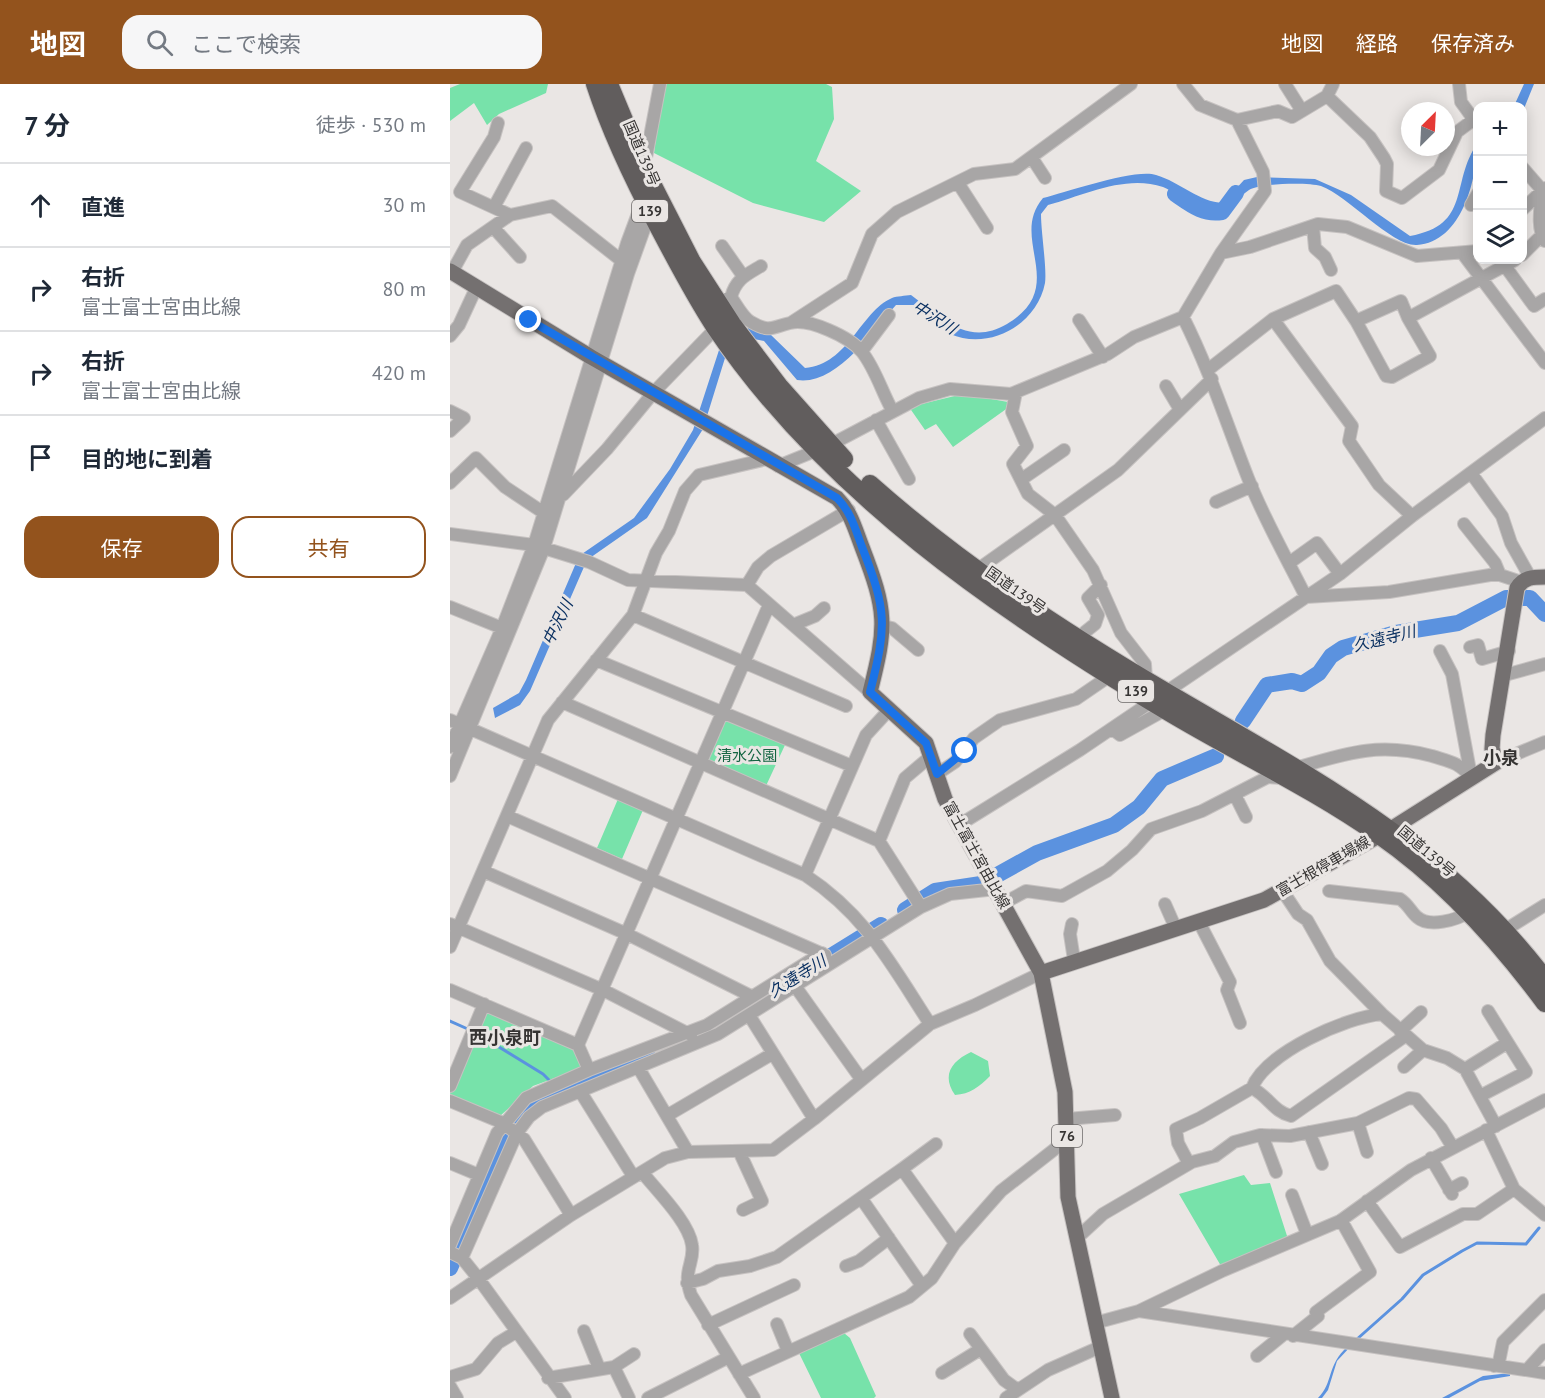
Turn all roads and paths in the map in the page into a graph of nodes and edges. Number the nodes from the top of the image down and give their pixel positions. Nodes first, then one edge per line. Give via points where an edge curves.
1 (595, 84) edge
2 (609, 84) edge
3 (660, 84) edge
4 (1131, 84) edge
5 (1183, 84) edge
6 (1285, 84) edge
7 (1333, 84) edge
8 (1459, 84) edge
9 (1327, 96) junction
10 (1302, 111) junction
11 (1473, 119) edge
12 (1237, 120) junction
13 (498, 123) dead end
14 (1473, 123) edge
15 (526, 148) dead end
16 (1032, 158) junction
17 (644, 168) junction
18 (1527, 172) edge
19 (1045, 178) dead end
20 (958, 183) junction
21 (1544, 189) edge
22 (1473, 202) edge
23 (652, 205) junction
24 (1471, 205) dead end
25 (1527, 205) edge
26 (494, 207) junction
27 (510, 214) junction
28 (1313, 226) junction
29 (493, 227) junction
30 (987, 228) dead end
31 (1543, 238) edge
32 (722, 246) dead end
33 (1527, 251) edge
34 (1473, 252) edge
35 (1221, 253) junction
36 (1463, 254) junction
37 (520, 257) dead end
38 (622, 261) junction
39 (1507, 264) edge
40 (1511, 264) edge
41 (761, 266) dead end
42 (1331, 270) dead end
43 (451, 271) edge
44 (743, 276) junction
45 (1481, 279) junction
46 (477, 286) junction
47 (1545, 299) edge
48 (725, 300) junction
49 (889, 315) dead end
50 (1183, 317) junction
51 (1408, 318) junction
52 (1273, 319) junction
53 (1079, 320) dead end
54 (1356, 321) junction
55 (792, 322) junction
56 (722, 328) junction
57 (450, 336) edge
58 (862, 351) junction
59 (1103, 357) junction
60 (595, 359) junction
61 (1545, 363) edge
62 (1210, 374) junction
63 (1166, 386) dead end
64 (654, 392) junction
65 (1016, 392) junction
66 (1179, 408) junction
67 (892, 410) junction
68 (450, 411) edge
69 (1545, 418) edge
70 (876, 420) junction
71 (450, 431) edge
72 (824, 448) junction
73 (1064, 450) dead end
74 (773, 462) junction
75 (1471, 473) junction
76 (909, 479) dead end
77 (1022, 479) junction
78 (450, 483) edge
79 (1252, 486) junction
80 (561, 498) junction
81 (1216, 502) dead end
82 (849, 510) junction
83 (544, 513) junction
84 (1055, 515) junction
85 (1412, 516) junction
86 (1464, 524) dead end
87 (450, 534) edge
88 (539, 546) junction
89 (1288, 563) junction
90 (977, 570) junction
91 (1340, 574) junction
92 (1500, 575) junction
93 (1529, 581) edge
94 (645, 582) junction
95 (747, 585) junction
96 (1101, 585) junction
97 (1306, 597) junction
98 (770, 605) junction
99 (450, 607) edge
100 (824, 608) dead end
101 (633, 615) junction
102 (793, 625) junction
103 (884, 626) junction
104 (501, 628) junction
105 (1085, 632) dead end
106 (1470, 647) dead end
107 (918, 650) dead end
108 (1440, 651) dead end
109 (1509, 651) junction
110 (597, 660) junction
111 (745, 663) junction
112 (1545, 664) edge
113 (1111, 675) junction
114 (1505, 675) junction
115 (1146, 680) junction
116 (870, 692) junction
117 (1170, 697) junction
118 (562, 702) junction
119 (846, 706) dead end
120 (1145, 706) dead end
121 (889, 710) junction
122 (722, 713) junction
123 (460, 725) edge
124 (1112, 729) junction
125 (1545, 742) edge
126 (450, 747) edge
127 (533, 756) junction
128 (931, 756) junction
129 (1497, 762) junction
130 (700, 764) junction
131 (852, 766) junction
132 (1290, 773) junction
133 (937, 774) junction
134 (450, 776) edge
135 (1471, 777) junction
136 (1235, 795) junction
137 (507, 816) junction
138 (1246, 818) dead end
139 (676, 819) junction
140 (828, 820) junction
141 (958, 825) junction
142 (1385, 832) junction
143 (879, 841) junction
144 (483, 871) junction
145 (805, 875) junction
146 (652, 878) junction
147 (995, 887) junction
148 (1282, 890) junction
149 (1329, 891) dead end
150 (918, 903) junction
151 (1165, 904) dead end
152 (1545, 905) edge
153 (1469, 912) junction
154 (1199, 922) junction
155 (1072, 924) dead end
156 (454, 925) edge
157 (1176, 929) junction
158 (1505, 930) junction
159 (627, 934) junction
160 (871, 934) junction
161 (450, 947) edge
162 (828, 957) junction
163 (1074, 960) junction
164 (1041, 973) junction
165 (1545, 979) edge
166 (795, 986) junction
167 (450, 990) edge
168 (603, 990) junction
169 (751, 996) junction
170 (1545, 1003) edge
171 (484, 1005) junction
172 (1488, 1011) dead end
173 (1420, 1012) dead end
174 (1382, 1014) junction
175 (749, 1015) junction
176 (1240, 1023) dead end
177 (930, 1024) junction
178 (1403, 1034) junction
179 (692, 1038) junction
180 (1507, 1043) junction
181 (578, 1045) junction
182 (1423, 1050) junction
183 (772, 1054) junction
184 (638, 1067) junction
185 (1404, 1067) dead end
186 (1465, 1069) junction
187 (589, 1070) junction
188 (861, 1079) junction
189 (450, 1086) edge
190 (1252, 1088) junction
191 (580, 1091) junction
192 (1480, 1096) junction
193 (1545, 1100) edge
194 (450, 1101) edge
195 (668, 1115) junction
196 (1115, 1115) dead end
197 (814, 1119) junction
198 (1067, 1119) junction
199 (1358, 1124) junction
200 (510, 1128) junction
201 (1491, 1128) junction
202 (1309, 1132) junction
203 (1262, 1136) junction
204 (936, 1144) dead end
205 (1068, 1144) junction
206 (1452, 1146) junction
207 (739, 1151) junction
208 (688, 1152) junction
209 (1367, 1152) dead end
210 (1431, 1158) junction
211 (1192, 1162) junction
212 (450, 1163) edge
213 (1322, 1164) dead end
214 (902, 1169) junction
215 (1276, 1172) dead end
216 (638, 1174) junction
217 (479, 1175) junction
218 (1462, 1183) dead end
219 (1514, 1189) junction
220 (1292, 1195) dead end
221 (861, 1198) junction
222 (1367, 1201) junction
223 (743, 1210) dead end
224 (571, 1215) junction
225 (1545, 1215) edge
226 (1341, 1220) junction
227 (454, 1225) edge
228 (1307, 1234) junction
229 (889, 1238) junction
230 (1077, 1238) junction
231 (955, 1243) junction
232 (450, 1245) edge
233 (455, 1254) edge
234 (846, 1266) dead end
235 (478, 1278) junction
236 (687, 1283) junction
237 (794, 1285) dead end
238 (922, 1286) junction
239 (450, 1298) edge
240 (1545, 1300) edge
241 (1139, 1311) junction
242 (1095, 1323) junction
243 (777, 1324) dead end
244 (708, 1325) junction
245 (584, 1331) dead end
246 (516, 1332) junction
247 (970, 1334) dead end
248 (1288, 1335) junction
249 (1100, 1347) junction
250 (981, 1349) junction
251 (1545, 1350) edge
252 (788, 1351) junction
253 (634, 1354) dead end
254 (1257, 1356) dead end
255 (729, 1357) junction
256 (1494, 1366) junction
257 (614, 1367) junction
258 (600, 1368) junction
259 (1527, 1370) junction
260 (1545, 1373) edge
261 (739, 1374) junction
262 (942, 1374) dead end
263 (450, 1377) edge
264 (548, 1377) junction
265 (450, 1386) edge
266 (1018, 1390) junction
267 (558, 1396) edge
268 (457, 1398) edge
269 (629, 1398) edge
270 (648, 1398) edge
271 (754, 1398) edge
272 (1006, 1398) edge
273 (1112, 1398) edge

1 - 23 highway, 国道139号 / 139
2 - 17 highway, 国道139号 / 139
3 - 17 street
4 - 16 street
5 - 12 street via 1200,105
6 - 10 street
7 - 9 street
8 - 11 street via 1461,102
9 - 10 street
9 - 14 street via 1370,137 1387,164 1386,191 1402,198 1439,170 1457,132
10 - 12 street via 1292,117 1278,111
12 - 35 street via 1262,170 1265,191
13 - 26 street via 494,137 460,192
15 - 26 street
16 - 19 street
16 - 20 street via 1015,169 974,174
17 - 23 highway, 国道139号 / 139
18 - 21 street
20 - 30 street
20 - 55 street via 884,222 872,234 852,283
21 - 25 street
21 - 31 street
22 - 24 street
23 - 38 street
23 - 48 highway, 国道139号 / 139 via 692,262
23 - 56 highway, 国道139号 / 139
23 - 60 street
26 - 27 street
27 - 29 street
27 - 38 street via 552,206
28 - 35 street
28 - 36 street via 1347,227 1417,256
28 - 42 street via 1315,248
29 - 37 street
29 - 43 street via 467,245
31 - 33 street
32 - 44 street
34 - 36 street
35 - 50 street
36 - 45 street
38 - 60 street
39 - 45 street
40 - 47 street via 1534,306
41 - 44 street
43 - 46 main road
44 - 48 street
45 - 51 street
45 - 61 street
46 - 57 street via 459,326
46 - 60 main road
48 - 55 street via 749,321 769,329
48 - 56 highway, 国道139号 / 139
49 - 58 street
50 - 59 street via 1134,337
50 - 62 street
51 - 54 street via 1401,301
51 - 54 street via 1430,356 1392,378 1386,376
52 - 54 street via 1336,291
52 - 62 street
52 - 85 street via 1352,426 1349,441 1379,485
53 - 59 street
55 - 58 street via 826,329
56 - 64 street
56 - 72 highway, 国道139号 / 139
58 - 67 street
59 - 65 street
60 - 64 main road
60 - 80 street
60 - 83 street
62 - 66 street
62 - 79 street
63 - 66 street
64 - 74 main road
64 - 80 street
65 - 67 street via 950,389
65 - 77 street via 1012,412 1028,446 1013,464
66 - 84 street via 1118,470
67 - 70 street
68 - 71 street via 464,418
69 - 75 street
70 - 72 street
70 - 76 street
72 - 74 street
72 - 90 highway, 国道139号 / 139
72 - 113 highway, 国道139号 / 139 via 880,510 931,551
73 - 77 street
74 - 82 main road via 837,498
74 - 94 street via 699,475 691,483
75 - 85 street
75 - 93 street via 1502,516
77 - 84 street via 1028,494
78 - 83 street via 477,458 505,487
79 - 81 street
79 - 89 street
80 - 88 street
82 - 95 street via 771,556 758,567
82 - 103 main road via 879,591
83 - 88 street
84 - 90 street
84 - 96 street
85 - 91 street
86 - 92 street
87 - 88 street
88 - 94 street via 628,580
88 - 104 street
88 - 123 street
89 - 91 street via 1317,543
89 - 97 street
90 - 115 highway, 国道139号 / 139
91 - 97 street
92 - 93 street
92 - 97 street via 1389,592
93 - 109 main road via 1512,618
94 - 95 street
94 - 101 street
95 - 98 street
96 - 105 street via 1088,598 1098,615 1095,624
96 - 115 street via 1121,633 1145,664
97 - 117 street via 1220,656
98 - 102 street
98 - 111 street
99 - 104 street
100 - 102 street
101 - 110 street
101 - 111 street
102 - 116 street
103 - 107 street
103 - 116 main road
104 - 123 street
106 - 109 street via 1478,645 1482,659
108 - 135 street via 1452,674
109 - 114 main road
110 - 118 street
110 - 122 street
111 - 119 street
111 - 122 street
112 - 114 street
113 - 117 highway, 国道139号 / 139
113 - 133 street via 1076,699 1000,720 974,738 955,762
114 - 129 main road via 1493,735 1492,749
115 - 117 highway, 国道139号 / 139
116 - 121 main road, 富士富士宮由比線 / 76
117 - 124 street via 1120,735
117 - 132 highway, 国道139号 / 139
118 - 127 street via 548,720
118 - 130 street
120 - 124 street
121 - 128 main road, 富士富士宮由比線 / 76 via 926,743
121 - 131 street via 867,735
122 - 130 street
122 - 131 street
123 - 126 street
123 - 127 street
123 - 134 street
124 - 141 street
125 - 129 street
127 - 137 street
127 - 139 street
128 - 133 main road, 富士富士宮由比線 / 76
128 - 143 street via 905,778
129 - 135 main road, 富士根停車場線
130 - 139 street
130 - 140 street
131 - 140 street
132 - 135 street via 1347,753 1381,748 1459,764
132 - 136 street via 1268,777
132 - 142 highway, 国道139号 / 139
133 - 141 main road, 富士富士宮由比線 / 76
135 - 142 main road, 富士根停車場線
136 - 138 street
136 - 147 street via 1151,829 1107,871 1062,896
137 - 144 street
137 - 146 street
139 - 145 street
139 - 146 street
140 - 143 street
140 - 145 street
141 - 147 main road, 富士富士宮由比線 / 76
142 - 148 main road, 富士根停車場線
142 - 153 highway, 国道139号 / 139
142 - 158 highway, 国道139号 / 139 via 1443,870
143 - 150 street
144 - 156 street
144 - 159 street
145 - 160 street via 831,892
146 - 159 street
146 - 162 street
147 - 150 street
147 - 164 main road, 富士富士宮由比線 / 76
148 - 154 main road, 富士根停車場線 via 1245,908
148 - 174 street via 1298,914 1307,920 1330,961
149 - 153 street via 1401,899 1416,916 1429,922 1451,920
150 - 160 street
151 - 157 street
152 - 158 street
153 - 170 highway, 国道139号 / 139
154 - 157 main road, 富士根停車場線
154 - 176 street via 1230,982 1227,990
155 - 163 street
156 - 161 street
156 - 168 street
157 - 163 main road, 富士根停車場線
158 - 165 highway, 国道139号 / 139
159 - 168 street
159 - 169 street
160 - 162 street
160 - 177 street
162 - 166 street
162 - 169 street
163 - 164 main road, 富士根停車場線
164 - 177 street
164 - 198 main road, 富士富士宮由比線 / 76 via 1055,1033
166 - 175 street
166 - 188 street
167 - 171 street
168 - 179 street
168 - 181 street
169 - 179 street
171 - 181 street
171 - 189 street
172 - 180 street
173 - 178 street
174 - 178 street
174 - 190 street via 1344,1021 1298,1045 1256,1078
175 - 179 street
175 - 183 street
177 - 188 street
178 - 182 street
178 - 190 street via 1291,1116 1280,1113
179 - 184 street
179 - 187 street
180 - 186 street
180 - 192 street via 1526,1072
181 - 187 street
182 - 185 street
182 - 186 street
183 - 195 street
183 - 197 street
184 - 191 street
184 - 195 street
186 - 192 street
187 - 200 street via 526,1098
188 - 197 street
190 - 211 street via 1176,1129 1178,1143
191 - 200 street via 542,1107
191 - 216 street
192 - 201 street
193 - 201 street
194 - 200 street
195 - 208 street
196 - 198 street
197 - 207 street via 773,1150
198 - 205 main road, 富士富士宮由比線 / 76
199 - 202 street
199 - 206 street via 1409,1098 1416,1099
199 - 209 street
200 - 217 street
200 - 224 street via 524,1138
200 - 233 street
201 - 206 street
201 - 219 street
202 - 203 street
202 - 213 street
203 - 211 street via 1234,1142 1215,1156
203 - 215 street
204 - 214 street
205 - 230 main road, 富士富士宮由比線 / 76 via 1068,1197
205 - 231 street via 1060,1145 1001,1191
206 - 210 street
207 - 208 street
207 - 223 street via 762,1201
208 - 216 street via 665,1158
210 - 218 street via 1450,1192
210 - 222 street
211 - 230 street via 1111,1209
212 - 217 street
214 - 221 street
214 - 231 street
216 - 224 street
216 - 236 street via 688,1232 693,1246
217 - 227 street
219 - 222 street via 1476,1214 1462,1214 1400,1247
219 - 225 street
220 - 228 street
221 - 229 street
221 - 236 street via 777,1257
222 - 226 street
224 - 235 street
226 - 228 street
226 - 248 street via 1370,1272 1316,1312 1318,1316
227 - 232 street
228 - 241 street
229 - 234 street
229 - 238 street
230 - 242 main road, 富士富士宮由比線 / 76
231 - 238 street via 942,1267
233 - 235 street
235 - 239 street
235 - 246 street
236 - 244 street
237 - 244 street
238 - 252 street via 909,1297
240 - 256 street via 1503,1342
241 - 242 street
241 - 248 street
242 - 249 main road, 富士富士宮由比線 / 76
243 - 252 street
244 - 255 street
245 - 258 street
246 - 263 street via 498,1343 476,1369
246 - 264 street
247 - 250 street
248 - 254 street
248 - 256 street
249 - 266 street via 1048,1370
249 - 273 main road, 富士富士宮由比線 / 76
250 - 262 street
250 - 266 street via 1004,1380
251 - 259 street
252 - 261 street
253 - 257 street
255 - 261 street
255 - 270 street
256 - 259 street
257 - 258 street
257 - 269 street
258 - 264 street
259 - 260 street
261 - 271 street
264 - 267 street
265 - 268 street
266 - 272 street

